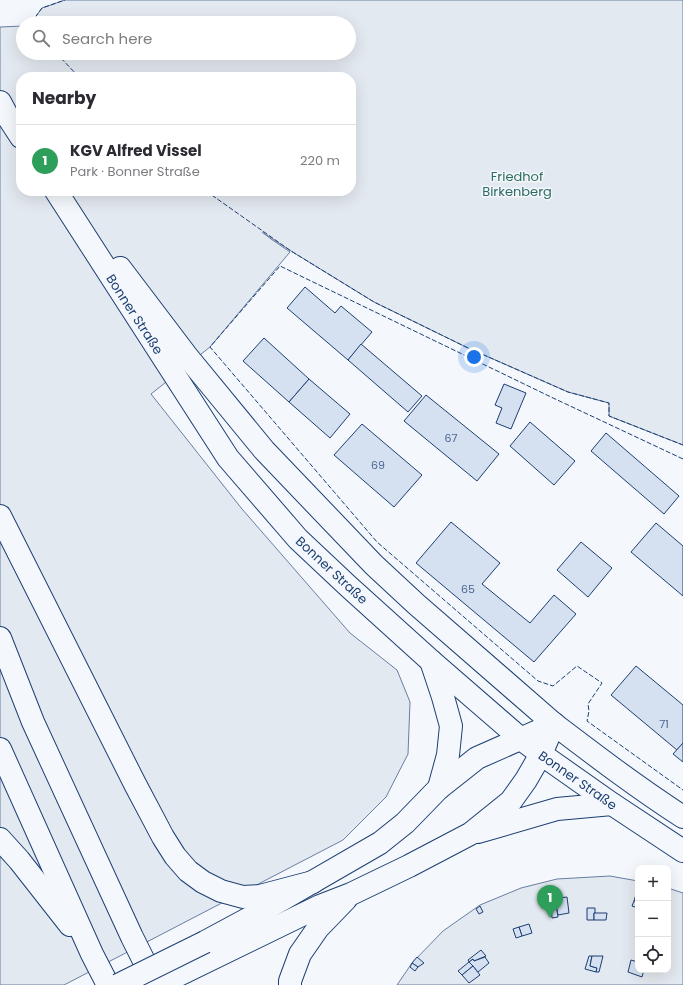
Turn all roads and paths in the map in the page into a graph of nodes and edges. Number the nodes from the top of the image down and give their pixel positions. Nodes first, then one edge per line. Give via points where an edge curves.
1 (0, 102) edge
2 (16, 129) edge
3 (61, 199) edge
4 (0, 516) edge
5 (0, 638) edge
6 (431, 661) junction
7 (547, 718) junction
8 (521, 738) junction
9 (0, 749) edge
10 (541, 754) junction
11 (439, 788) junction
12 (612, 804) junction
13 (683, 817) edge
14 (470, 834) junction
15 (0, 839) edge
16 (683, 851) edge
17 (313, 882) junction
18 (351, 894) junction
19 (208, 951) junction
20 (92, 954) junction
21 (108, 985) edge
22 (118, 985) edge
23 (157, 985) edge
24 (290, 985) edge

1 - 2 main road
3 - 6 main road, Bonner Straße via 228,458 298,539
3 - 7 main road, Bonner Straße via 125,273 186,355 264,450 374,565
4 - 17 main road via 135,784 175,856 188,871 203,882 221,891 243,897 260,896
5 - 23 main road via 33,722 132,937
6 - 8 main road, Bonner Straße
6 - 11 main road via 451,726 448,754
7 - 8 main road
7 - 10 main road
7 - 13 main road, Bonner Straße
8 - 10 main road, Bonner Straße
8 - 11 main road via 477,758
9 - 20 main road
10 - 12 main road, Bonner Straße
10 - 14 main road via 511,802
11 - 17 main road via 405,823 380,843
12 - 14 main road via 557,809
12 - 16 main road, Bonner Straße
14 - 18 main road
15 - 20 main road
17 - 19 main road
18 - 19 main road
18 - 24 main road via 318,928 300,954
19 - 22 main road, bridge
19 - 23 main road
20 - 21 main road

